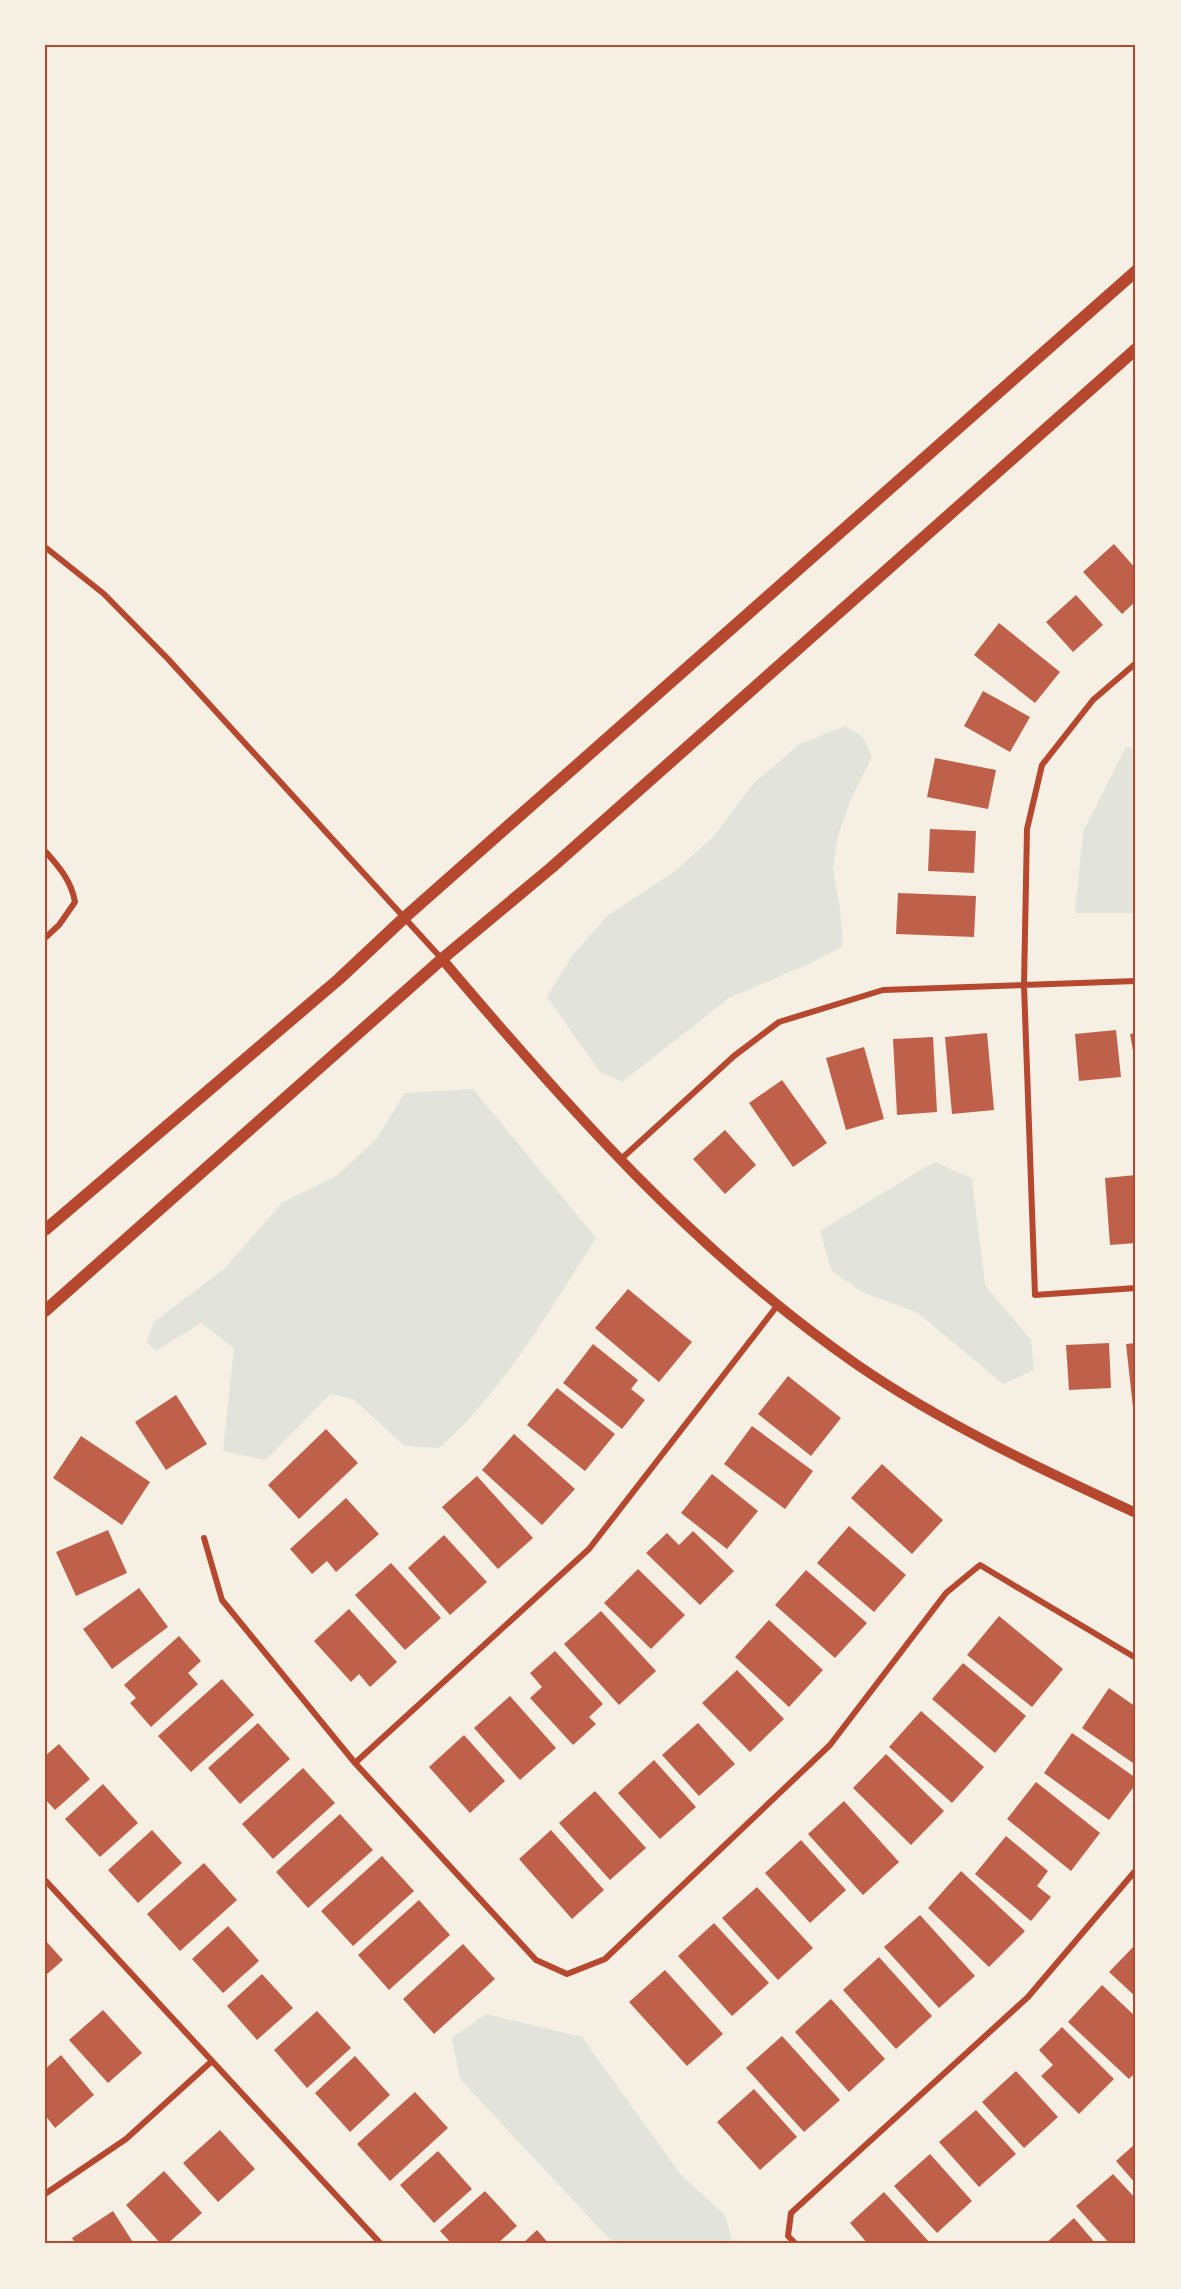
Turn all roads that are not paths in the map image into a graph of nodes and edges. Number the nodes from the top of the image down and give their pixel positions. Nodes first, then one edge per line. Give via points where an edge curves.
1 (1136, 271) edge
2 (1136, 349) edge
3 (45, 547) edge
4 (1136, 663) edge
5 (45, 851) edge
6 (404, 918) junction
7 (45, 938) edge
8 (442, 959) junction
9 (1136, 981) edge
10 (1024, 985) junction
11 (620, 1161) junction
12 (45, 1230) edge
13 (1136, 1288) edge
14 (777, 1306) junction
15 (45, 1311) edge
16 (1136, 1514) edge
17 (204, 1538) dead end
18 (1136, 1658) edge
19 (355, 1763) junction
20 (1136, 1870) edge
21 (45, 1880) edge
22 (212, 2061) junction
23 (45, 2194) edge
24 (381, 2244) edge
25 (796, 2244) edge

1 - 6 main road
2 - 8 main road via 551,868
3 - 6 street via 104,594 168,658
4 - 10 street via 1093,700 1042,765 1026,829
5 - 7 street via 63,871 75,902
6 - 8 street
6 - 12 main road via 339,979
8 - 11 street
8 - 15 main road
9 - 10 street
10 - 11 street via 883,990 780,1022 734,1056
10 - 13 street via 1035,1295
11 - 14 street
14 - 16 street via 922,1405
14 - 19 street via 589,1550
17 - 19 street via 222,1600
18 - 19 street via 980,1564 946,1593 830,1745 605,1959 567,1974 536,1960
20 - 25 street via 1028,1997 791,2213 788,2236
21 - 22 street
22 - 23 street via 126,2139
22 - 24 street

